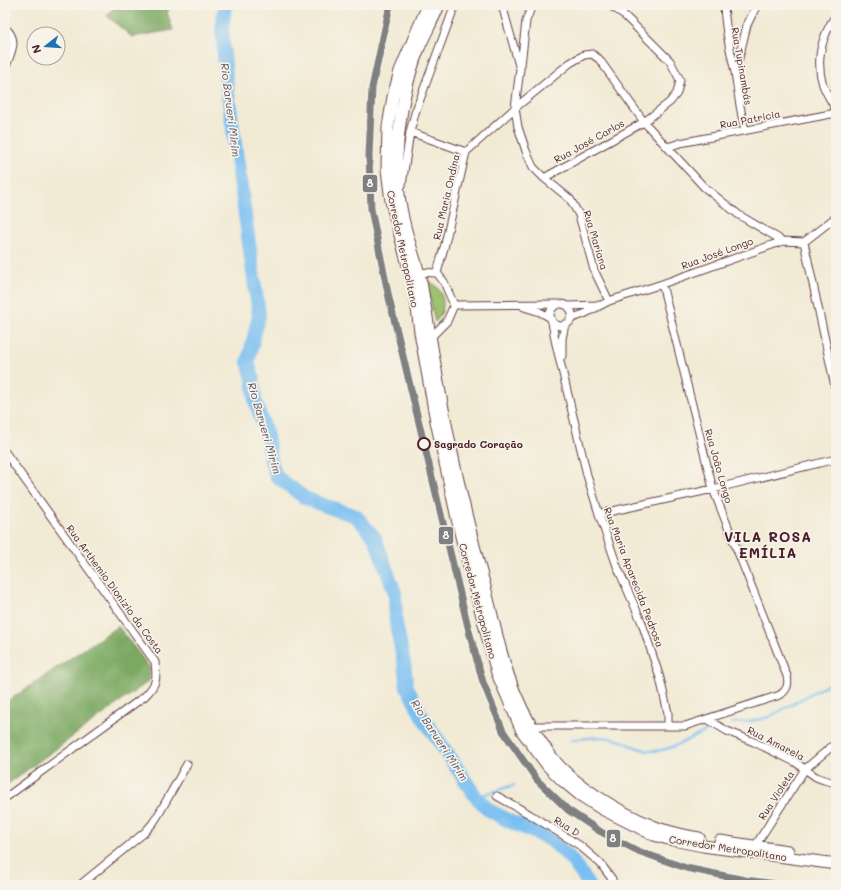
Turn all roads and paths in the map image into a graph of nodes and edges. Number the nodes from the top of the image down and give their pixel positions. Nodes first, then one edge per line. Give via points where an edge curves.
1 (428, 5) edge
2 (440, 5) edge
3 (455, 5) edge
4 (502, 5) edge
5 (532, 5) edge
6 (609, 5) edge
7 (724, 5) edge
8 (757, 5) edge
9 (836, 15) edge
10 (5, 28) edge
11 (5, 69) edge
12 (520, 70) junction
13 (735, 74) junction
14 (515, 108) junction
15 (836, 110) edge
16 (836, 113) edge
17 (644, 122) junction
18 (745, 130) junction
19 (410, 132) junction
20 (668, 147) junction
21 (466, 152) junction
22 (544, 178) junction
23 (400, 199) junction
24 (836, 217) edge
25 (783, 241) junction
26 (804, 242) junction
27 (414, 272) junction
28 (437, 273) junction
29 (662, 284) junction
30 (609, 301) junction
31 (558, 304) junction
32 (454, 305) junction
33 (516, 305) junction
34 (600, 305) junction
35 (568, 306) junction
36 (552, 320) junction
37 (418, 322) junction
38 (568, 322) junction
39 (431, 337) junction
40 (562, 365) junction
41 (836, 391) edge
42 (5, 452) edge
43 (836, 459) edge
44 (713, 490) junction
45 (598, 514) junction
46 (498, 677) junction
47 (707, 719) junction
48 (532, 726) junction
49 (668, 726) junction
50 (836, 742) edge
51 (187, 764) dead end
52 (806, 769) junction
53 (836, 783) edge
54 (497, 796) dead end
55 (5, 798) edge
56 (755, 846) junction
57 (836, 858) edge
58 (836, 864) edge
59 (80, 885) edge
60 (613, 885) edge

1 - 27 main road, Corredor Metropolitano via 400,71 388,127 387,169 391,201
2 - 23 main road via 419,50 404,95 397,159
3 - 19 street
4 - 12 street
5 - 12 street via 526,22
6 - 17 street, Rua José Carlos via 622,13 670,61 680,80 677,93 670,102
7 - 13 street, Rua Tupinambás via 725,26
8 - 13 street via 746,25
9 - 15 street via 826,30 819,64 824,87
10 - 11 street via 14,42
12 - 14 street
13 - 18 street, Rua Tupinambás
14 - 17 street, Rua Maria Ondina via 570,63 584,55 592,54 608,70
14 - 21 street, Rua Maria Ondina
14 - 22 street, Rua Mariana via 518,128 526,151 533,167
16 - 18 street, Rua Patricia
17 - 20 street
17 - 22 street, Rua José Carlos
18 - 20 street, Rua Patricia
19 - 21 street
19 - 23 street
20 - 25 street via 704,187 738,215
21 - 28 street, Rua Maria Ondina
22 - 30 street, Rua Mariana via 570,199 580,215 594,270
23 - 27 main road
24 - 26 street
25 - 26 street, Rua José Longo
25 - 29 street, Rua José Longo
26 - 41 street
27 - 28 street
27 - 37 main road, Corredor Metropolitano
27 - 39 main road
28 - 32 street
29 - 30 street, Rua José Longo
29 - 44 street, Rua João Longo
30 - 34 street, Rua José Longo
31 - 33 street, Rua José Longo
31 - 35 street, Rua José Longo
31 - 36 street via 550,312
32 - 33 street, Rua José Longo
32 - 39 street via 447,321
33 - 36 street, Rua José Longo via 540,312
34 - 35 street, Rua José Longo
34 - 38 street, Rua José Longo
35 - 38 street via 571,312
36 - 38 street, Rua José Longo via 558,325
36 - 40 street, Rua Maria Aparecida Pedrosa
37 - 39 main road via 425,334
37 - 46 main road, Corredor Metropolitano via 460,532
38 - 40 street, Rua Maria Aparecida Pedrosa via 562,339
39 - 48 main road via 445,419 470,531 515,694
40 - 45 street, Rua Maria Aparecida Pedrosa
42 - 55 street, Rua Arthemio Dionizio da Costa via 155,662 157,676 154,687 145,696
43 - 44 street
44 - 45 street
44 - 47 street, Rua João Longo via 788,684 784,693 780,695
45 - 49 street, Rua Maria Aparecida Pedrosa via 642,623 660,678 668,713
46 - 48 main road via 524,723
46 - 58 main road, Corredor Metropolitano via 522,731 547,765 580,795 602,809 668,839
47 - 49 street via 685,726
47 - 52 street, Rua Amarela
48 - 49 street
48 - 56 main road via 552,758 567,772 587,789 634,817 673,832
50 - 52 street, Rua Violeta
51 - 59 street via 153,823
52 - 53 street, Rua Amarela via 816,777
52 - 56 street, Rua Violeta
54 - 60 street, Rua D via 579,845 600,863 612,879
56 - 57 main road

